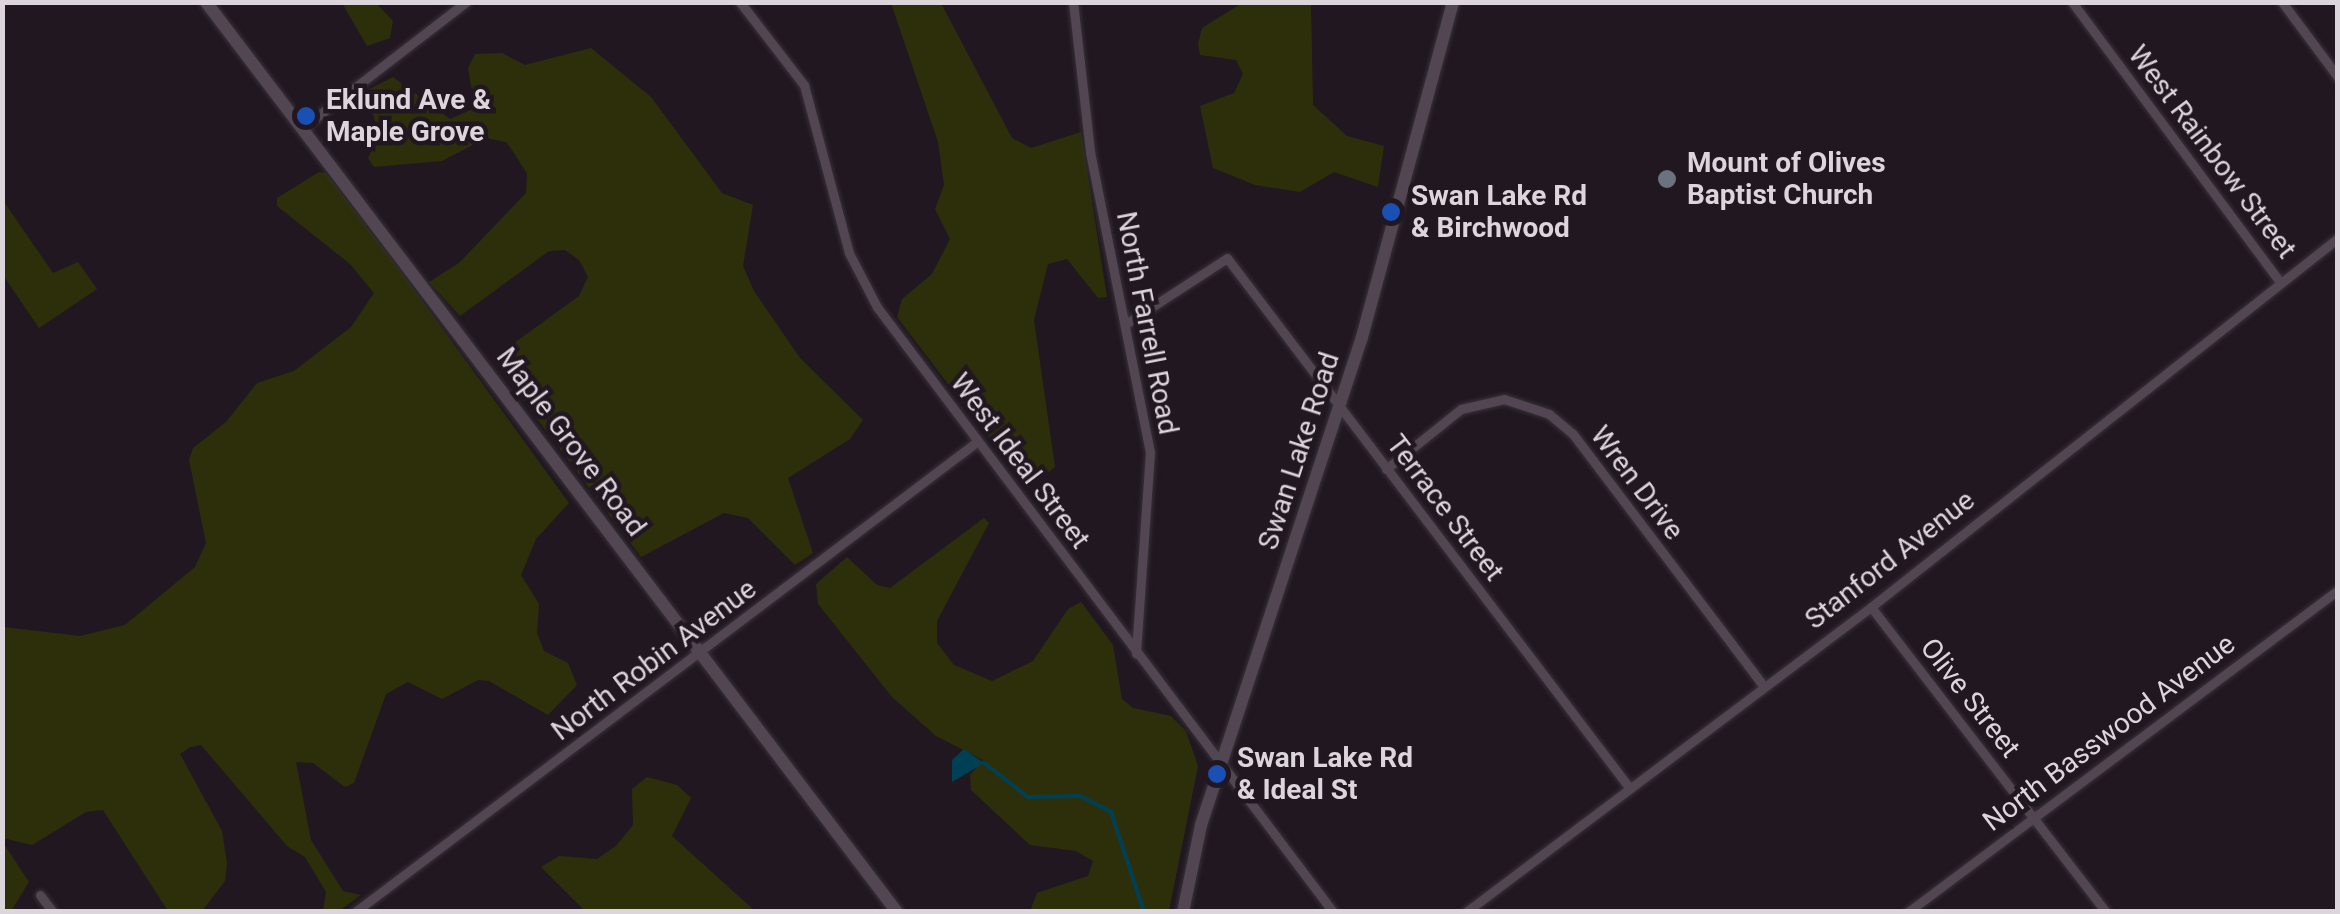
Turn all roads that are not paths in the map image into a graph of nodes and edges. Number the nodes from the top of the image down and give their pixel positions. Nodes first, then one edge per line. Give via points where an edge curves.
1 (206, 2) edge
2 (466, 2) edge
3 (740, 2) edge
4 (1073, 2) edge
5 (1453, 2) edge
6 (2072, 2) edge
7 (2282, 2) edge
8 (2338, 76) edge
9 (301, 130) junction
10 (2338, 238) edge
11 (2279, 281) junction
12 (1127, 323) junction
13 (1341, 404) junction
14 (978, 441) junction
15 (1386, 469) junction
16 (2338, 590) edge
17 (1871, 607) junction
18 (701, 654) junction
19 (1136, 654) junction
20 (1762, 684) junction
21 (1221, 762) junction
22 (1628, 786) junction
23 (2034, 817) junction
24 (40, 895) dead end
25 (53, 912) edge
26 (356, 912) edge
27 (897, 912) edge
28 (1183, 912) edge
29 (1333, 912) edge
30 (1466, 912) edge
31 (1908, 912) edge
32 (2106, 912) edge

1 - 9 street, Maple Grove Road
2 - 9 street
3 - 14 street, West Ideal Street via 804,85 863,285
4 - 12 street, North Farrell Road via 1094,176
5 - 13 street, Swan Lake Road
6 - 11 street, West Rainbow Street
7 - 8 street
9 - 18 street, Maple Grove Road
10 - 11 street, Stanford Avenue
11 - 17 street, Stanford Avenue
12 - 13 street, Terrace Street via 1227,258
12 - 19 street, North Farrell Road via 1150,452
13 - 15 street, Terrace Street
13 - 21 street, Swan Lake Road
14 - 18 street, North Robin Avenue
14 - 19 street, West Ideal Street
15 - 20 street, Wren Drive via 1462,409 1504,399 1548,414 1574,434
15 - 22 street, Terrace Street
16 - 23 street, North Basswood Avenue
17 - 20 street, Stanford Avenue
17 - 23 street, Olive Street
18 - 26 street, North Robin Avenue
18 - 27 street, Maple Grove Road
19 - 21 street, West Ideal Street
20 - 22 street, Stanford Avenue
21 - 28 street, Swan Lake Road
21 - 29 street, West Ideal Street
22 - 30 street, Stanford Avenue
23 - 31 street, North Basswood Avenue
23 - 32 street, Olive Street
24 - 25 street

